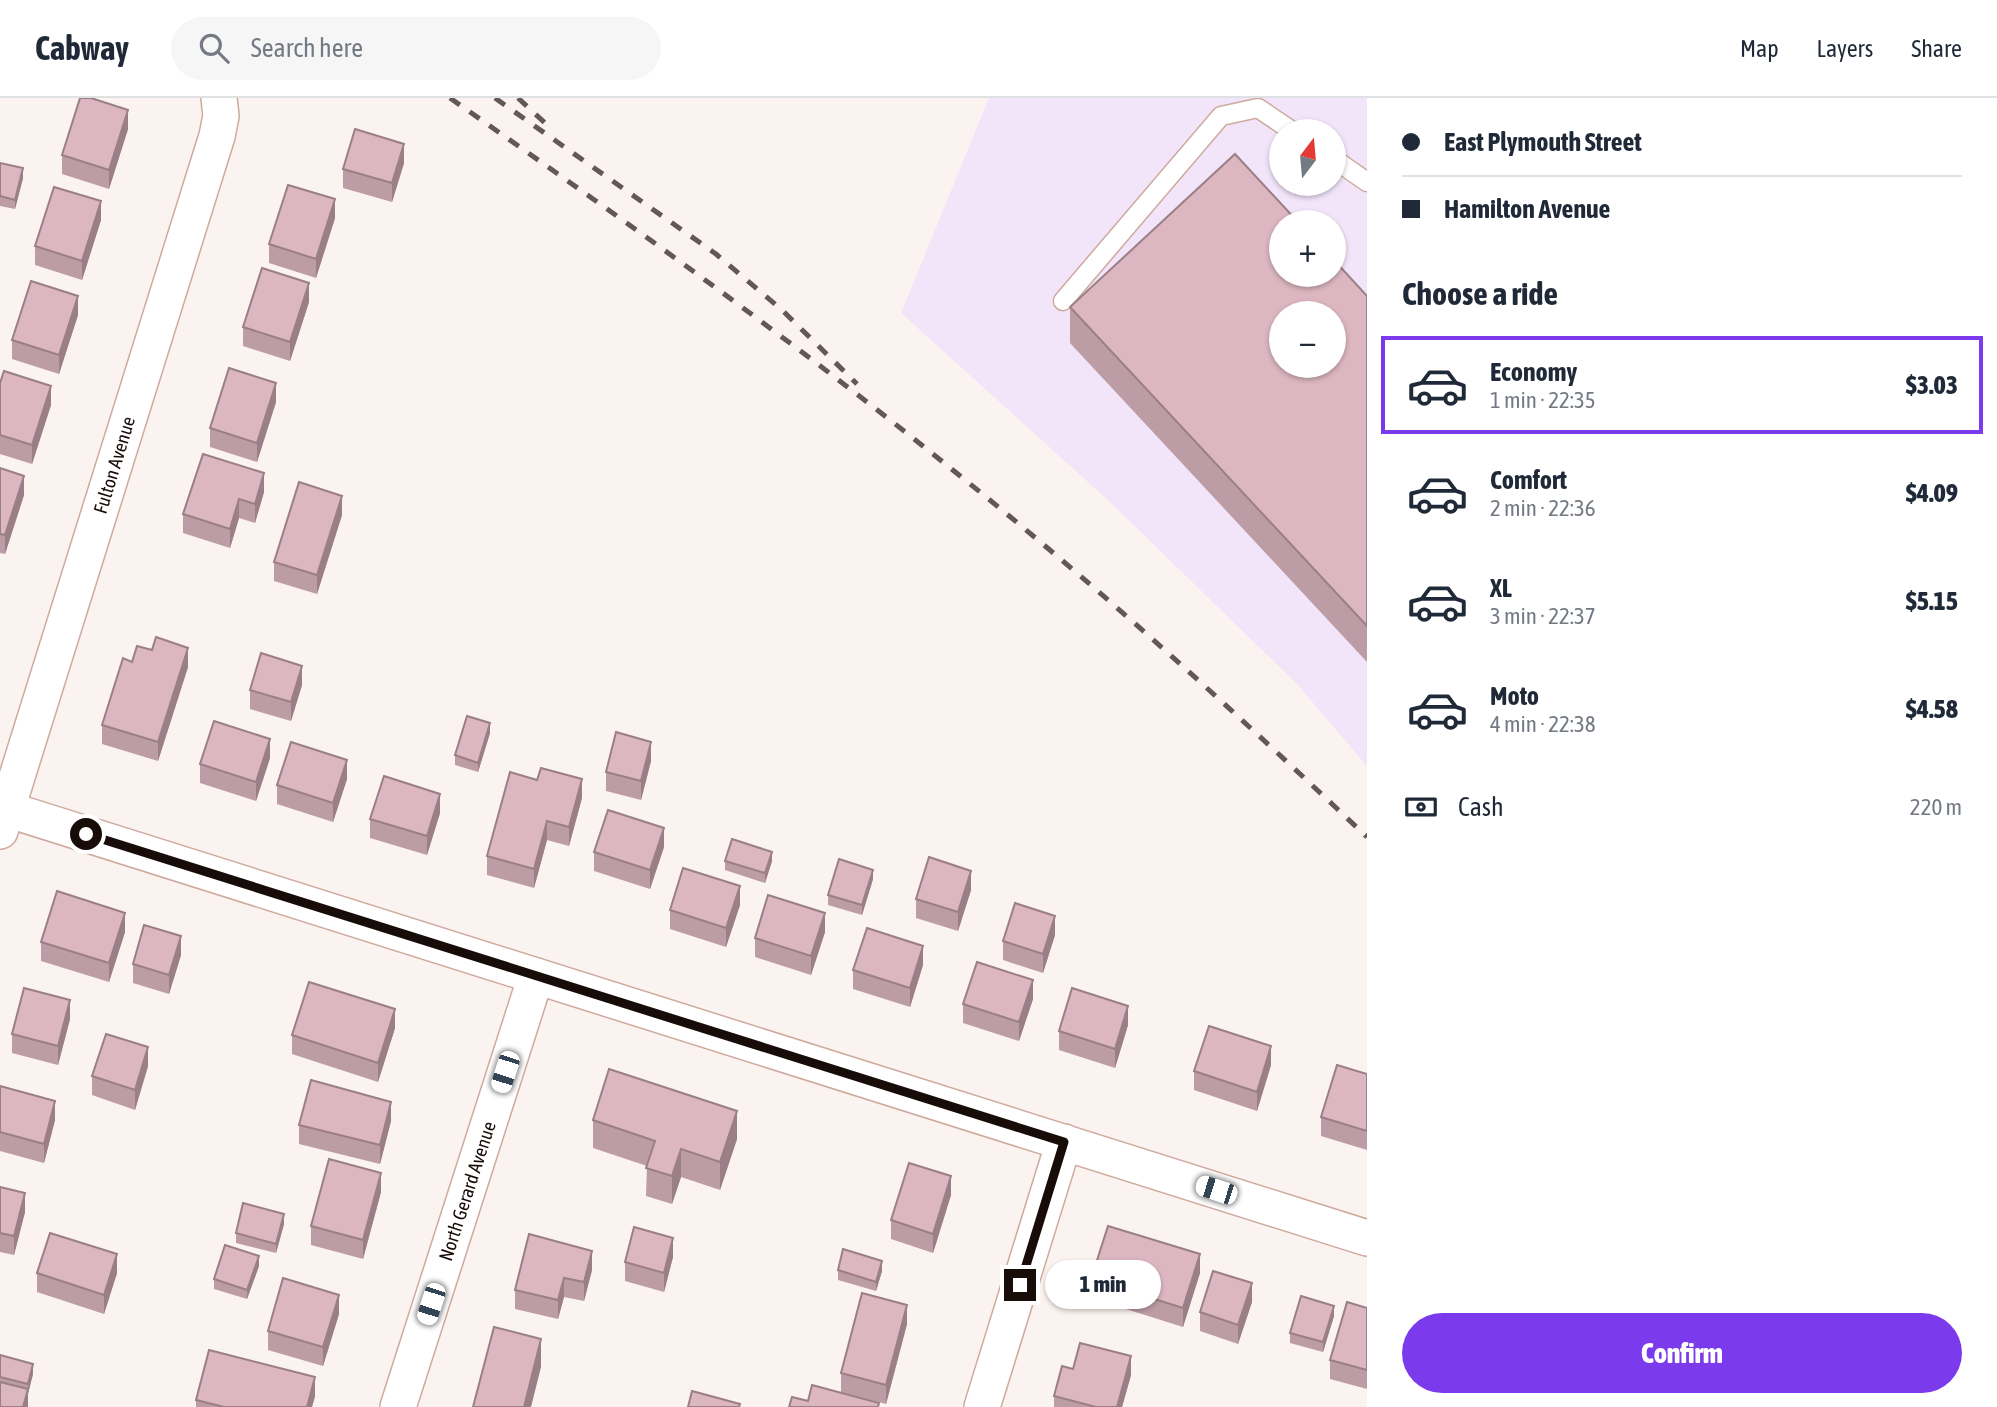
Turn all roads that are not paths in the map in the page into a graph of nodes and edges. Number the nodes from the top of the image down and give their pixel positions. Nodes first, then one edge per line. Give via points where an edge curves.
1 (219, 98) edge
2 (1274, 119) edge
3 (1346, 167) edge
4 (1367, 182) edge
5 (1063, 301) dead end
6 (2, 816) edge
7 (536, 975) junction
8 (1064, 1142) junction
9 (1367, 1238) edge
10 (398, 1407) edge
11 (982, 1407) edge

1 - 6 street, Fulton Avenue via 217,136
2 - 5 lane via 1258,108 1222,116
3 - 4 lane
6 - 7 street
7 - 8 street
7 - 10 street, North Gerard Avenue
8 - 9 street
8 - 11 street

